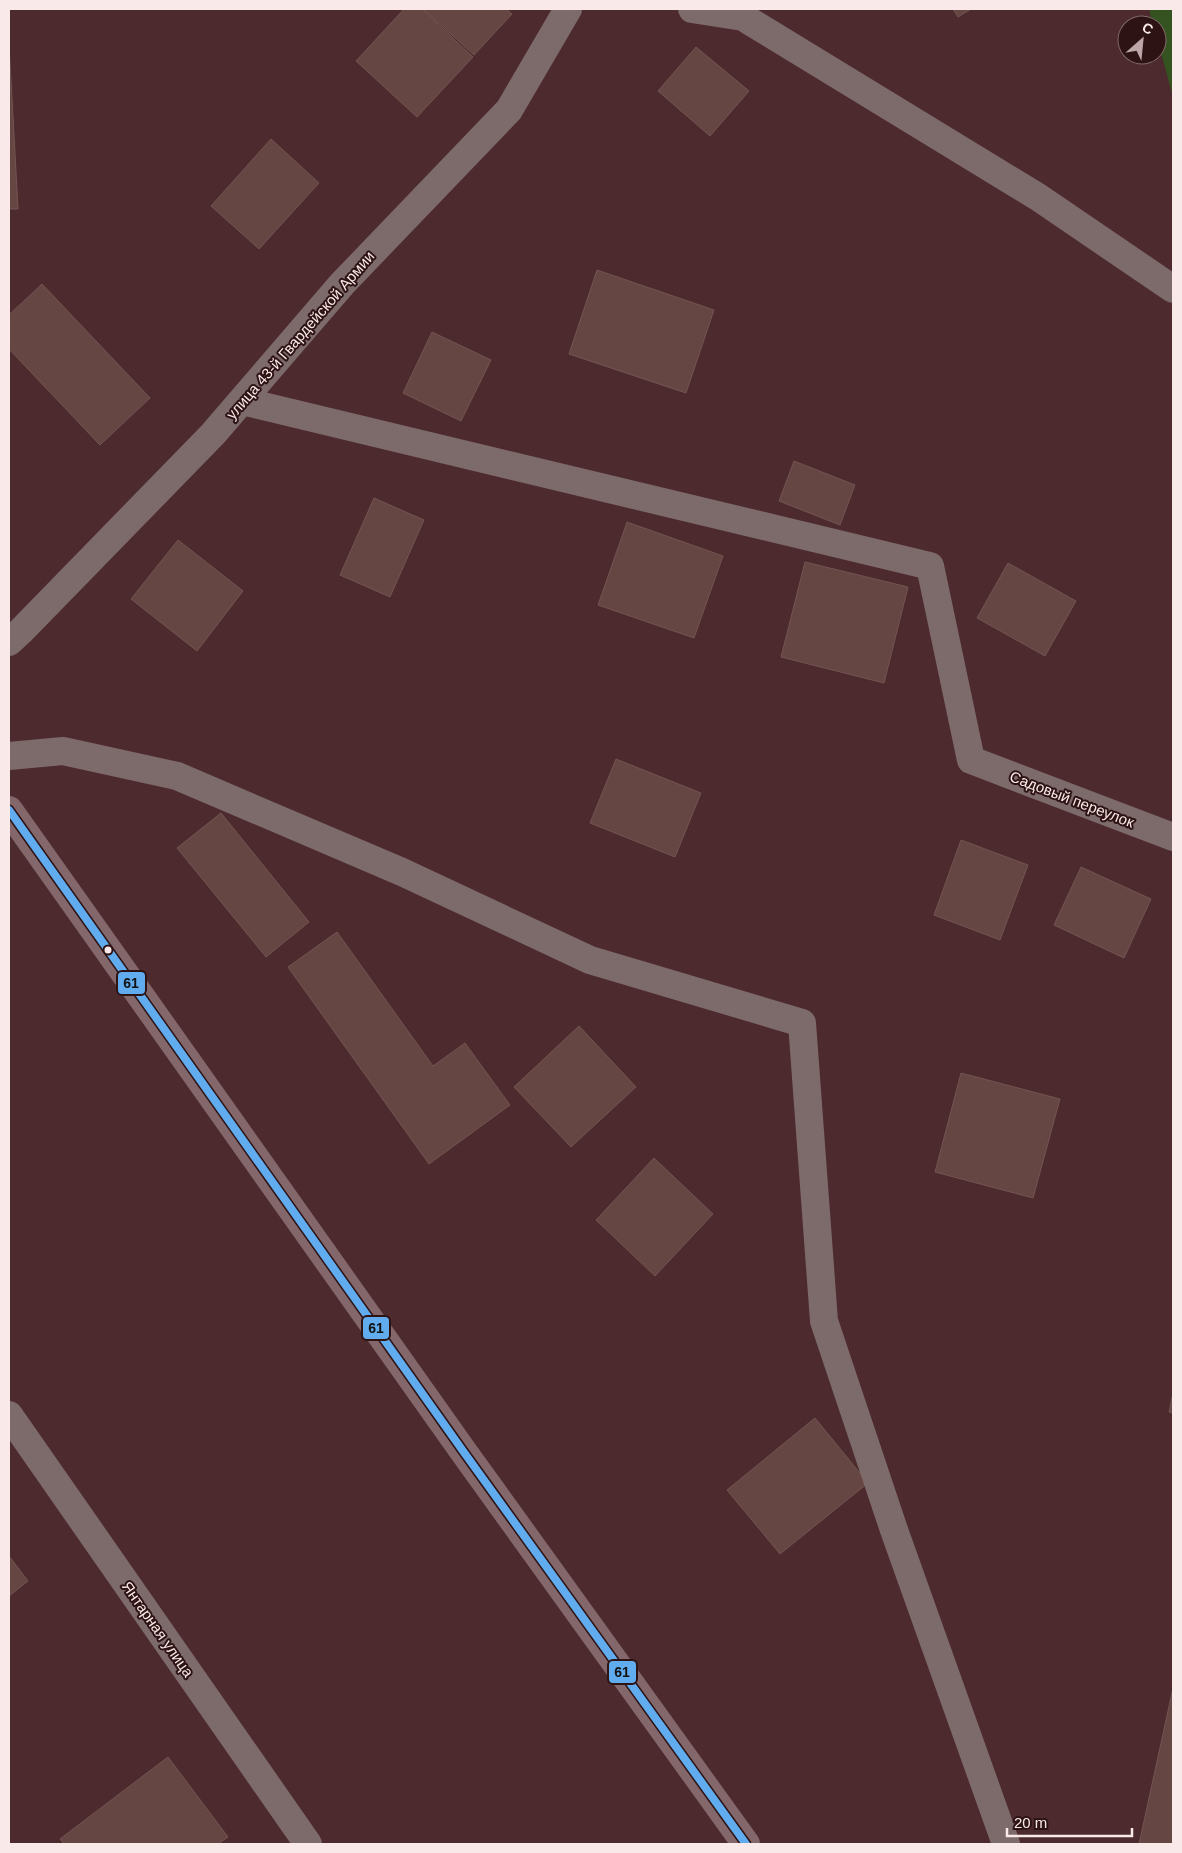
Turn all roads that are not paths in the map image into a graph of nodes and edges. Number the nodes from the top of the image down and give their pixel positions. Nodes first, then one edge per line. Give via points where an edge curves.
1 (568, 9) edge
2 (692, 9) edge
3 (1173, 289) edge
4 (242, 401) junction
5 (9, 642) edge
6 (9, 756) edge
7 (9, 810) edge
8 (1173, 837) edge
9 (9, 1415) edge
10 (308, 1844) edge
11 (746, 1844) edge
12 (1006, 1844) edge

1 - 4 street, улица 43-й Гвардейской Армии via 509,110 342,284
2 - 3 street via 743,17 1038,196
4 - 5 street, улица 43-й Гвардейской Армии
4 - 8 street, Садовый переулок via 930,566 971,760
6 - 12 street via 62,751 177,776 402,872 590,960 802,1023 824,1322
7 - 11 main road
9 - 10 street, Янтарная улица

